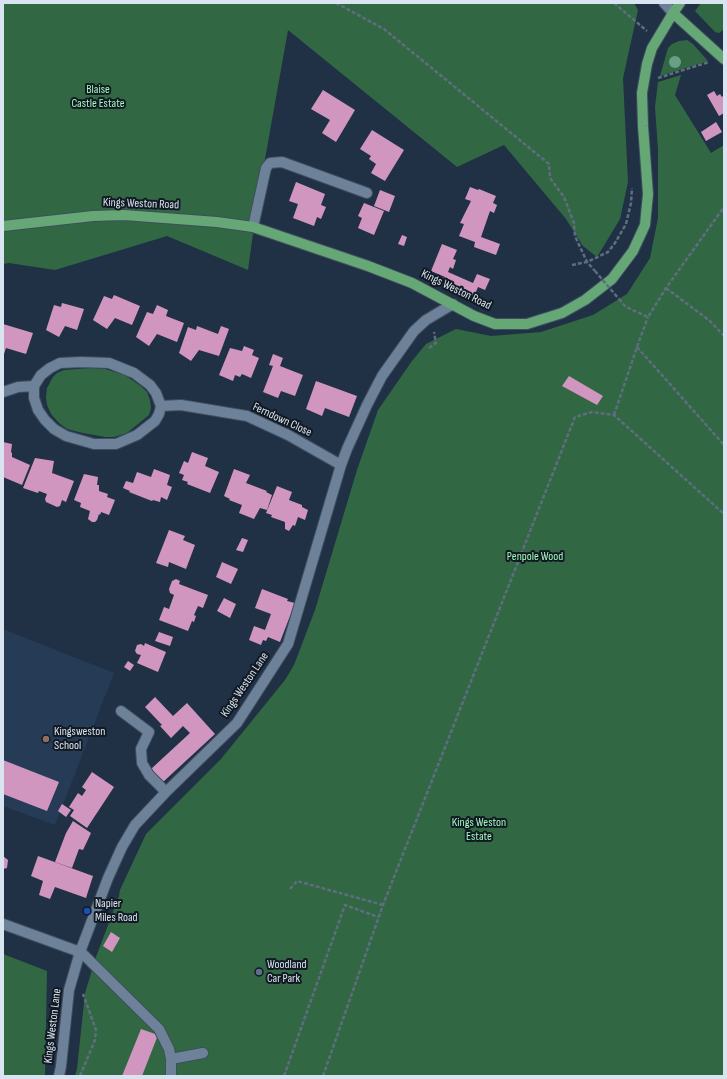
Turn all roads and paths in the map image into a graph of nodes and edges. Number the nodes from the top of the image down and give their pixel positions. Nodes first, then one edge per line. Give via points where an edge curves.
1 (336, 3) edge
2 (614, 3) edge
3 (664, 3) edge
4 (680, 3) edge
5 (673, 13) junction
6 (657, 39) junction
7 (723, 59) edge
8 (647, 64) junction
9 (633, 182) dead end
10 (367, 193) dead end
11 (724, 206) edge
12 (3, 226) edge
13 (253, 227) junction
14 (587, 262) junction
15 (572, 265) dead end
16 (666, 288) junction
17 (453, 304) junction
18 (648, 317) junction
19 (724, 336) edge
20 (637, 347) junction
21 (34, 386) junction
22 (3, 392) edge
23 (161, 406) junction
24 (614, 415) junction
25 (724, 445) edge
26 (342, 465) junction
27 (724, 514) edge
28 (121, 711) dead end
29 (166, 792) junction
30 (290, 889) dead end
31 (383, 905) junction
32 (378, 917) junction
33 (3, 924) edge
34 (80, 952) junction
35 (81, 988) dead end
36 (203, 1053) dead end
37 (171, 1059) junction
38 (59, 1076) edge
39 (80, 1076) edge
40 (171, 1076) edge
41 (284, 1076) edge
42 (323, 1076) edge

1 - 14 path via 384,29 549,164 550,178 564,197 574,223 575,236
2 - 6 path
3 - 5 street
4 - 5 main road, Kings Weston Road
5 - 6 main road, Kings Weston Road
5 - 7 main road
6 - 8 main road, Kings Weston Road
7 - 8 path via 657,79 658,67
8 - 17 main road, Kings Weston Road via 642,93 648,194 645,225 632,252 612,279 585,300 562,313 527,324 495,324
9 - 14 path via 626,224 619,237 608,252
10 - 13 street via 282,162 270,163 266,168
11 - 16 path
12 - 13 main road, Kings Weston Road via 124,215
13 - 17 main road, Kings Weston Road via 368,266 412,283
14 - 15 path
14 - 18 path, bridge via 626,307
16 - 18 path
16 - 19 path via 710,321
17 - 26 street, Kings Weston Lane via 426,320 399,351 379,382
18 - 20 path
20 - 24 path
20 - 25 path
21 - 22 street via 18,387
21 - 23 street via 41,375 60,363 110,363 134,373 150,385
21 - 23 street via 38,410 54,429 66,436 94,444 116,444 137,436 155,421
23 - 26 street, Ferndown Close via 181,405 247,416
24 - 27 path
24 - 31 path via 592,412 575,417
26 - 29 street, Kings Weston Lane via 288,644 237,723
28 - 29 street via 149,732 141,750 142,763 149,775
29 - 34 street, Kings Weston Lane via 135,825 122,847
30 - 31 path via 297,881
31 - 32 path
32 - 41 path via 345,905
32 - 42 path
33 - 34 street
34 - 37 street via 159,1029
34 - 38 street, Kings Weston Lane via 69,990
35 - 39 path via 96,1030 95,1040
36 - 37 street
37 - 40 street

